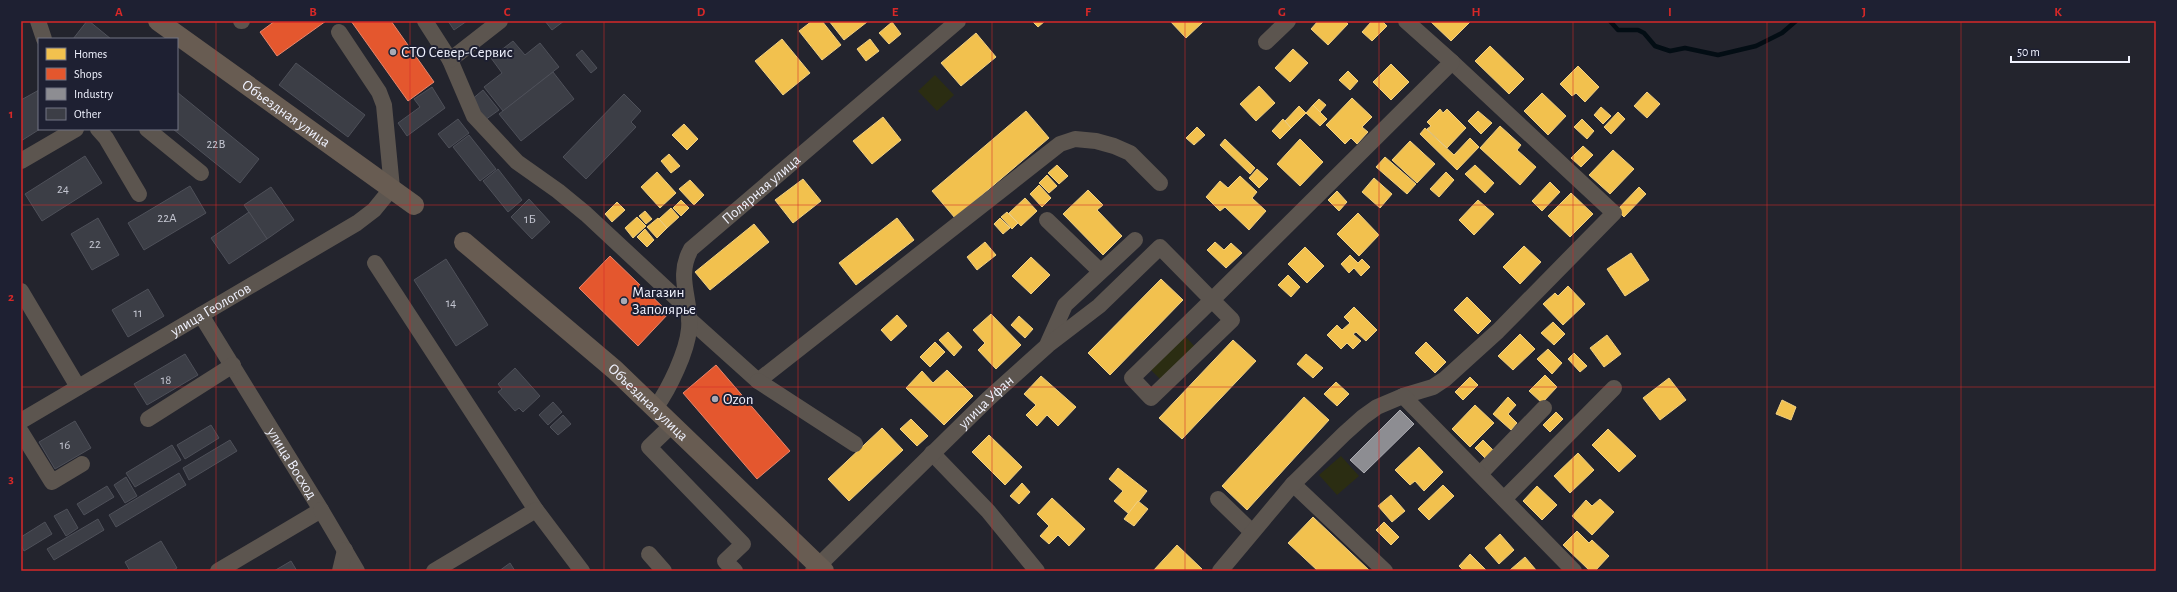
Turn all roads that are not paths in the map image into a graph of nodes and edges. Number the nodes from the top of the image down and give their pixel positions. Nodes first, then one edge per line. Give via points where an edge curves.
1 (38, 21) edge
2 (158, 21) edge
3 (425, 21) edge
4 (500, 21) edge
5 (958, 21) edge
6 (1288, 21) edge
7 (1406, 21) edge
8 (339, 32) dead end
9 (44, 38) edge
10 (1266, 42) dead end
11 (450, 60) junction
12 (1452, 62) junction
13 (74, 130) edge
14 (99, 130) edge
15 (148, 130) edge
16 (21, 161) edge
17 (201, 173) dead end
18 (1160, 182) dead end
19 (392, 188) junction
20 (139, 194) dead end
21 (414, 205) dead end
22 (1047, 220) dead end
23 (1135, 240) dead end
24 (464, 242) dead end
25 (375, 263) dead end
26 (1100, 271) junction
27 (21, 291) edge
28 (1212, 300) junction
29 (689, 314) junction
30 (201, 315) junction
31 (1048, 345) junction
32 (233, 365) junction
33 (758, 381) junction
34 (78, 388) junction
35 (1614, 388) dead end
36 (1402, 396) junction
37 (656, 408) junction
38 (1544, 408) dead end
39 (148, 419) dead end
40 (21, 421) edge
41 (673, 424) junction
42 (21, 432) edge
43 (855, 444) dead end
44 (932, 453) junction
45 (82, 464) dead end
46 (1480, 474) junction
47 (1293, 484) junction
48 (1218, 499) dead end
49 (1504, 499) junction
50 (321, 510) junction
51 (536, 510) junction
52 (1251, 532) junction
53 (345, 550) junction
54 (649, 554) dead end
55 (819, 569) edge
56 (218, 571) edge
57 (340, 571) edge
58 (357, 571) edge
59 (434, 571) edge
60 (582, 571) edge
61 (664, 571) edge
62 (735, 571) edge
63 (1037, 571) edge
64 (1220, 571) edge
65 (1385, 571) edge
66 (1574, 571) edge

1 - 9 street
2 - 19 main road, Объездная улица
3 - 11 street
4 - 11 street
5 - 29 street, Полярная улица via 691,249 685,260 683,273
6 - 10 street
7 - 12 street
8 - 19 street via 379,92 384,106
11 - 29 street via 474,116 517,162 586,214
12 - 28 street
12 - 36 street via 1614,213 1498,331 1445,379 1433,387
13 - 16 street
14 - 20 street
15 - 17 street
18 - 33 street via 1130,153 1114,146 1075,139 1060,144
19 - 21 main road, Объездная улица
19 - 30 street, улица Геологов via 374,210 357,223
22 - 26 street
23 - 26 street
24 - 37 main road, Объездная улица via 572,332
25 - 51 street
26 - 31 street via 1065,305
27 - 34 street
28 - 28 street via 1132,378 1151,398 1232,320
28 - 31 street, улица Уфан via 1160,247 1099,306
29 - 33 street
29 - 37 street, Полярная улица via 687,339 666,393
30 - 32 street, улица Восход
30 - 34 street, улица Геологов
31 - 44 street, улица Уфан
32 - 39 street
32 - 50 street, улица Восход
33 - 43 street
34 - 40 street, улица Геологов
35 - 49 street
36 - 46 street
36 - 47 street via 1388,401 1363,417
37 - 41 main road, Объездная улица
38 - 46 street
41 - 55 main road, Объездная улица
41 - 62 street via 650,446 742,544 725,561
42 - 45 street via 52,482
44 - 55 street, улица Уфан
44 - 63 street via 988,511
46 - 49 street
47 - 52 street
47 - 65 street
48 - 52 street
49 - 66 street
50 - 53 street
50 - 56 street, улица Восход
51 - 59 street
51 - 60 street
52 - 64 street
53 - 57 street
53 - 58 street
54 - 61 street

